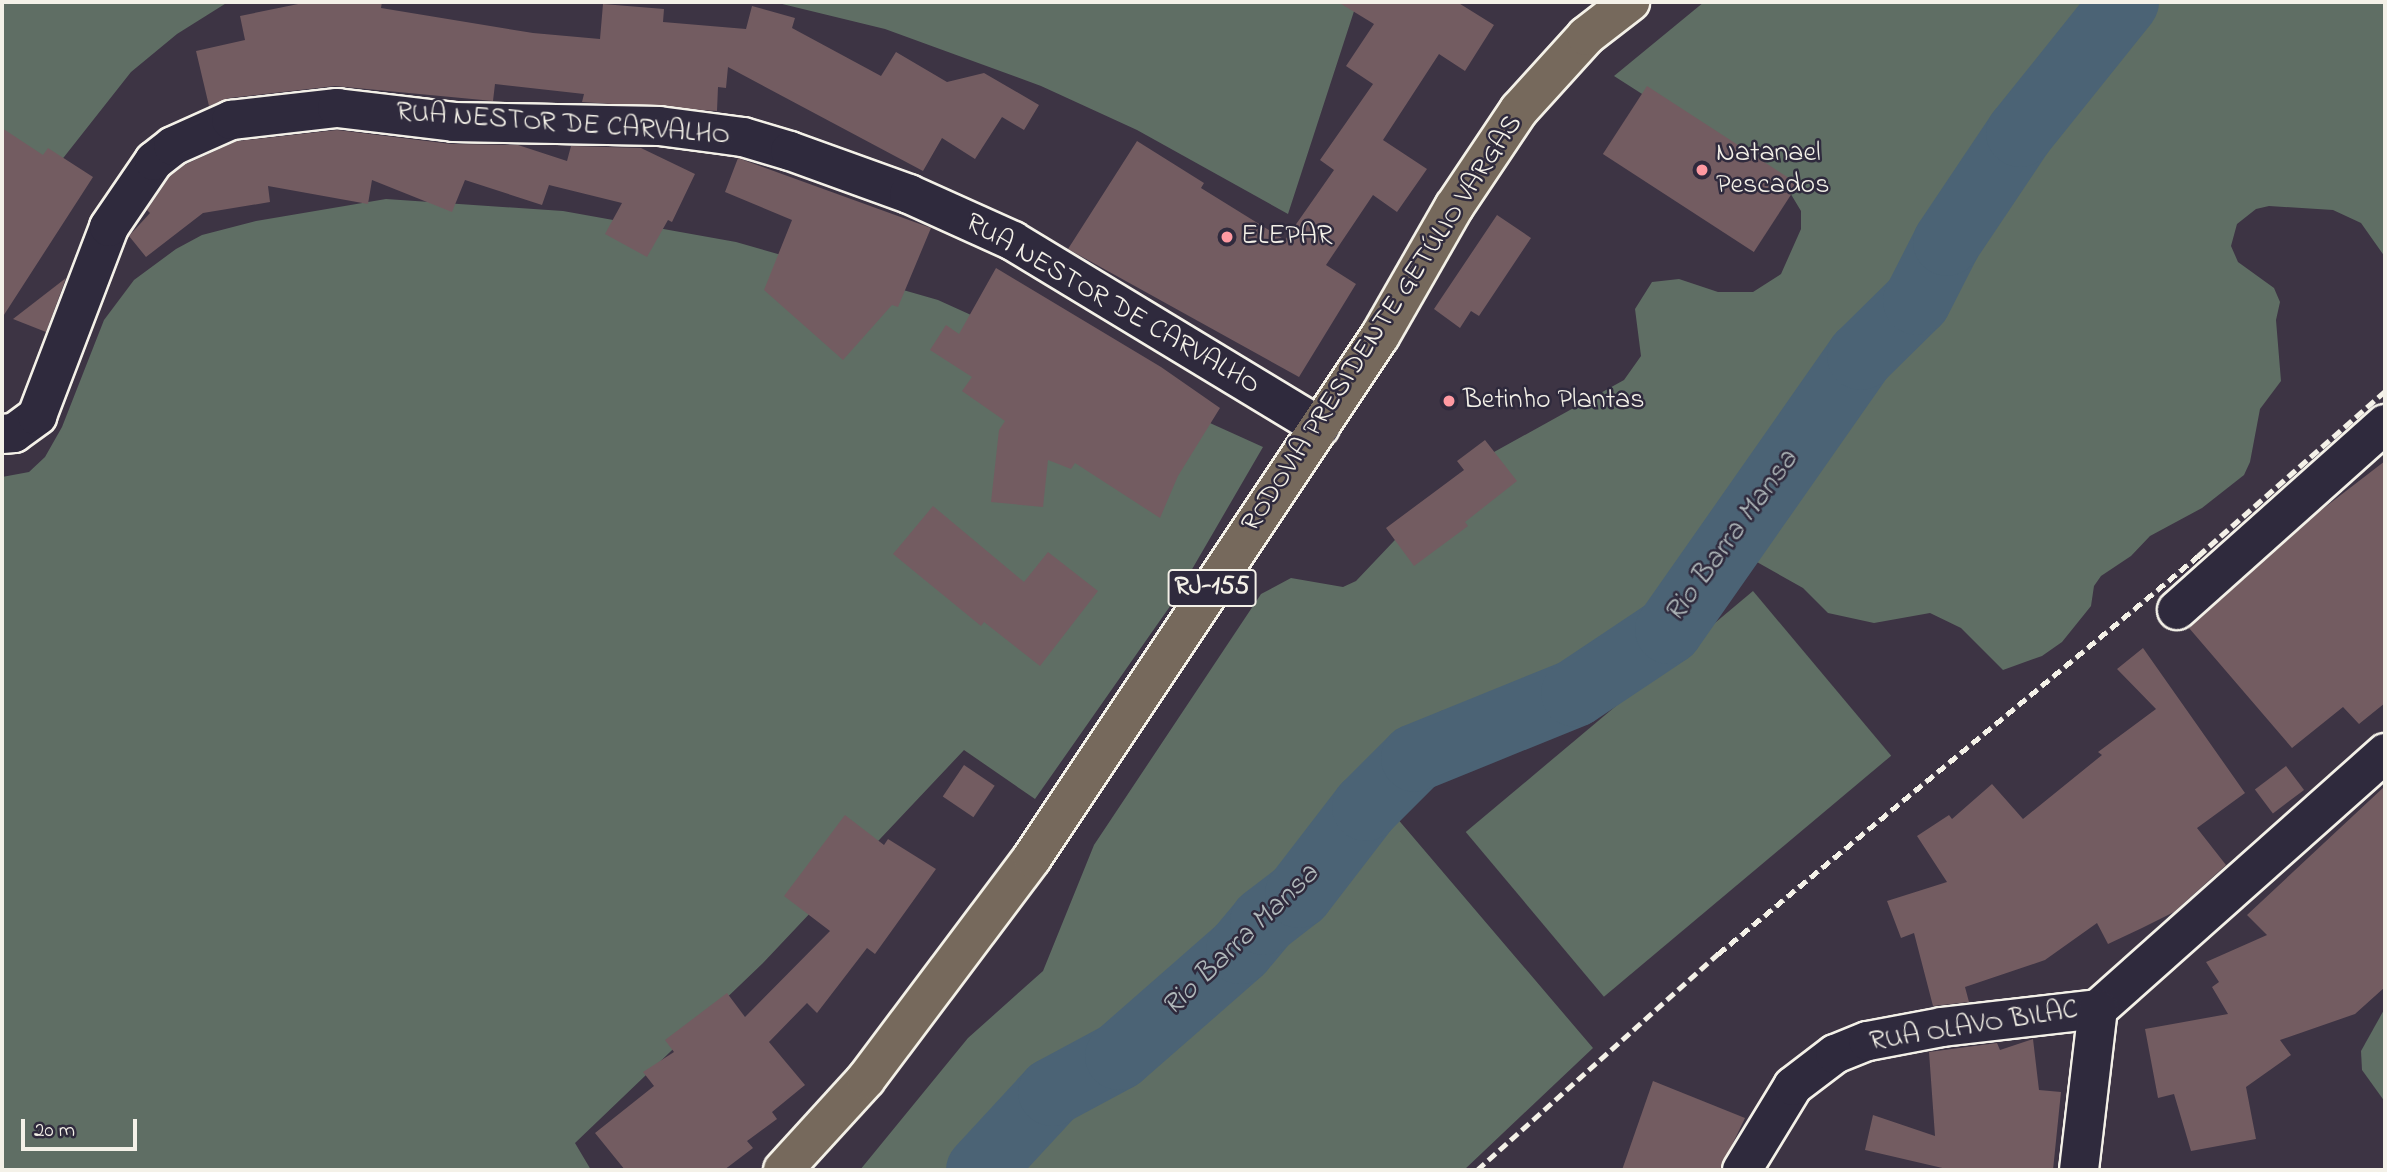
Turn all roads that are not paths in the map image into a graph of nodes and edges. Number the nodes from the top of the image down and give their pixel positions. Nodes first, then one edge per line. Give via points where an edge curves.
1 (1630, 2) edge
2 (2385, 424) edge
3 (1320, 427) junction
4 (2, 434) edge
5 (2177, 610) dead end
6 (2385, 753) edge
7 (2098, 1009) junction
8 (783, 1170) edge
9 (1742, 1170) edge
10 (2079, 1170) edge

1 - 3 main road, RODOVIA PRESIDENTE GETÚLIO VARGAS / RJ-155 via 1586,36 1519,110
2 - 5 street
3 - 4 street, RUA NESTOR DE CARVALHO via 1013,241 909,194 790,151 743,138 659,126 454,122 337,108 232,120 173,146 154,161 109,227 37,416 14,433
3 - 8 main road, RODOVIA PRESIDENTE GETÚLIO VARGAS / RJ-155 via 1032,858 866,1079
6 - 7 street
7 - 9 street, RUA OLAVO BILAC via 1942,1027 1868,1041 1835,1054 1793,1086
7 - 10 street

